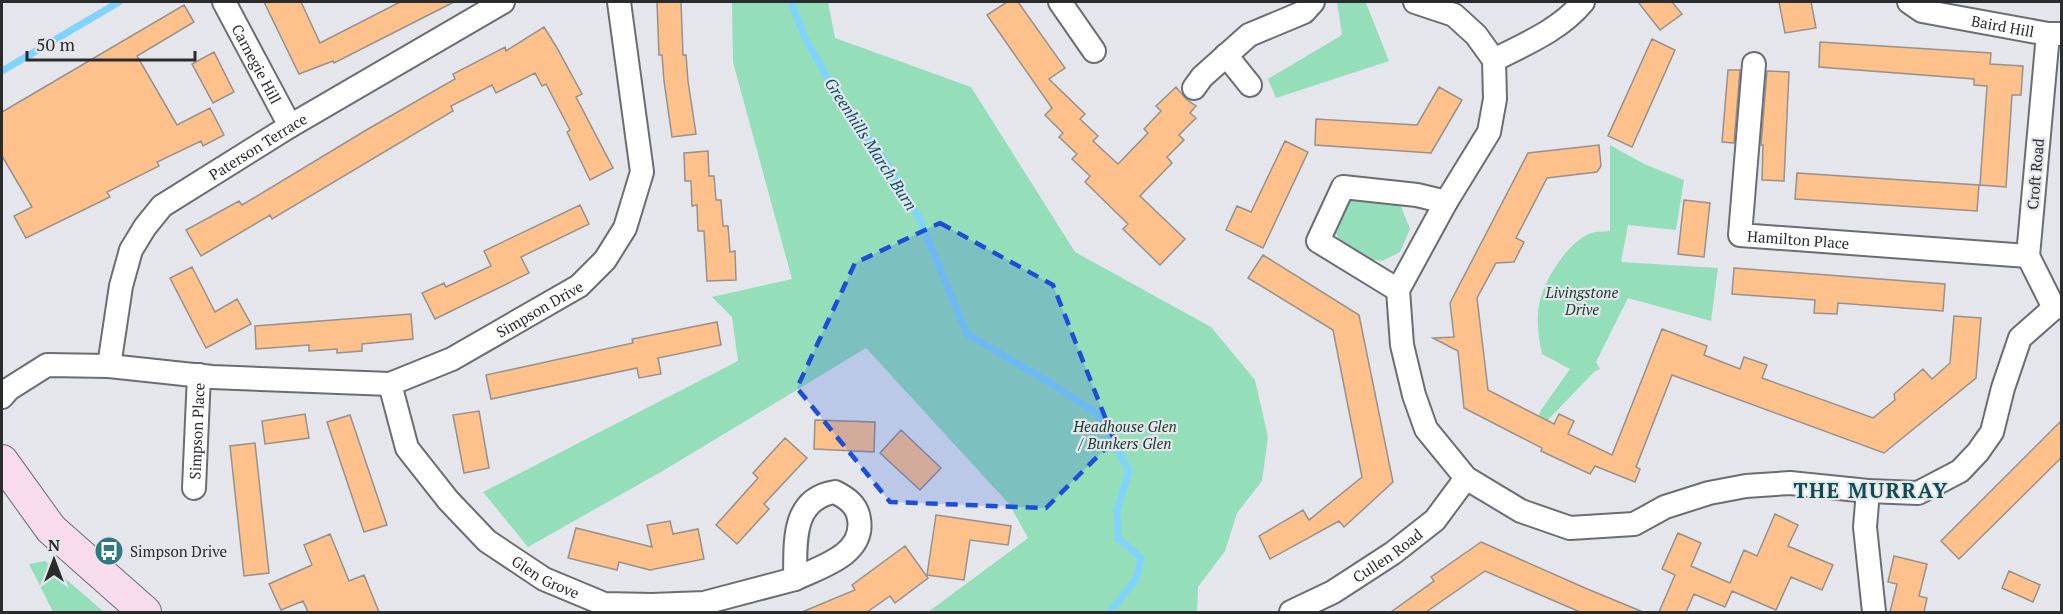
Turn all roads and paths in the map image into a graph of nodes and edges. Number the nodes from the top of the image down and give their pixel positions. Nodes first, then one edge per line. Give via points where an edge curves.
1 (225, 2) edge
2 (503, 2) edge
3 (619, 2) edge
4 (1060, 2) edge
5 (1313, 2) edge
6 (1415, 2) edge
7 (1583, 2) edge
8 (1909, 2) edge
9 (2055, 34) edge
10 (1094, 51) dead end
11 (1226, 55) junction
12 (1494, 60) junction
13 (1754, 64) dead end
14 (1250, 85) dead end
15 (1194, 88) dead end
16 (290, 126) junction
17 (1446, 202) junction
18 (2028, 256) junction
19 (1398, 290) junction
20 (2058, 308) edge
21 (109, 366) junction
22 (199, 375) junction
23 (390, 384) junction
24 (2, 397) edge
25 (2, 461) edge
26 (1466, 478) junction
27 (194, 488) dead end
28 (1868, 491) junction
29 (795, 579) dead end
30 (1329, 605) edge
31 (145, 612) edge
32 (1291, 612) edge
33 (1874, 612) edge

1 - 16 street, Carnegie Hill
2 - 16 street, Paterson Terrace
3 - 23 street, Simpson Drive via 642,172 626,228 605,260 579,286 452,359
4 - 10 street
5 - 11 street via 1304,12 1249,35
6 - 12 street via 1454,15 1476,35
7 - 12 street via 1567,19 1541,36
8 - 9 street, Baird Hill via 1922,10
9 - 18 street, Croft Road
11 - 14 street
11 - 15 street
12 - 17 street via 1495,99 1489,132
13 - 18 street, Hamilton Place via 1740,235
16 - 21 street, Paterson Terrace via 162,206 144,227 130,250
17 - 19 street
17 - 19 street via 1343,187 1318,241
18 - 20 street
19 - 26 street via 1402,345 1426,429
20 - 28 street via 2020,338 1992,432 1960,471 1918,493
21 - 22 street, Simpson Drive
21 - 24 street, Simpson Drive via 47,365
22 - 23 street, Simpson Drive
22 - 27 street, Simpson Place
23 - 29 street, Glen Grove via 407,448 441,492 488,541 544,579 604,604 652,605 704,603
25 - 31 street via 51,530
26 - 28 street via 1521,512 1570,528 1634,524 1665,507 1746,486 1790,483
26 - 30 street, Cullen Road via 1435,520 1333,592
28 - 33 street via 1865,527
30 - 32 street, Cullen Road

